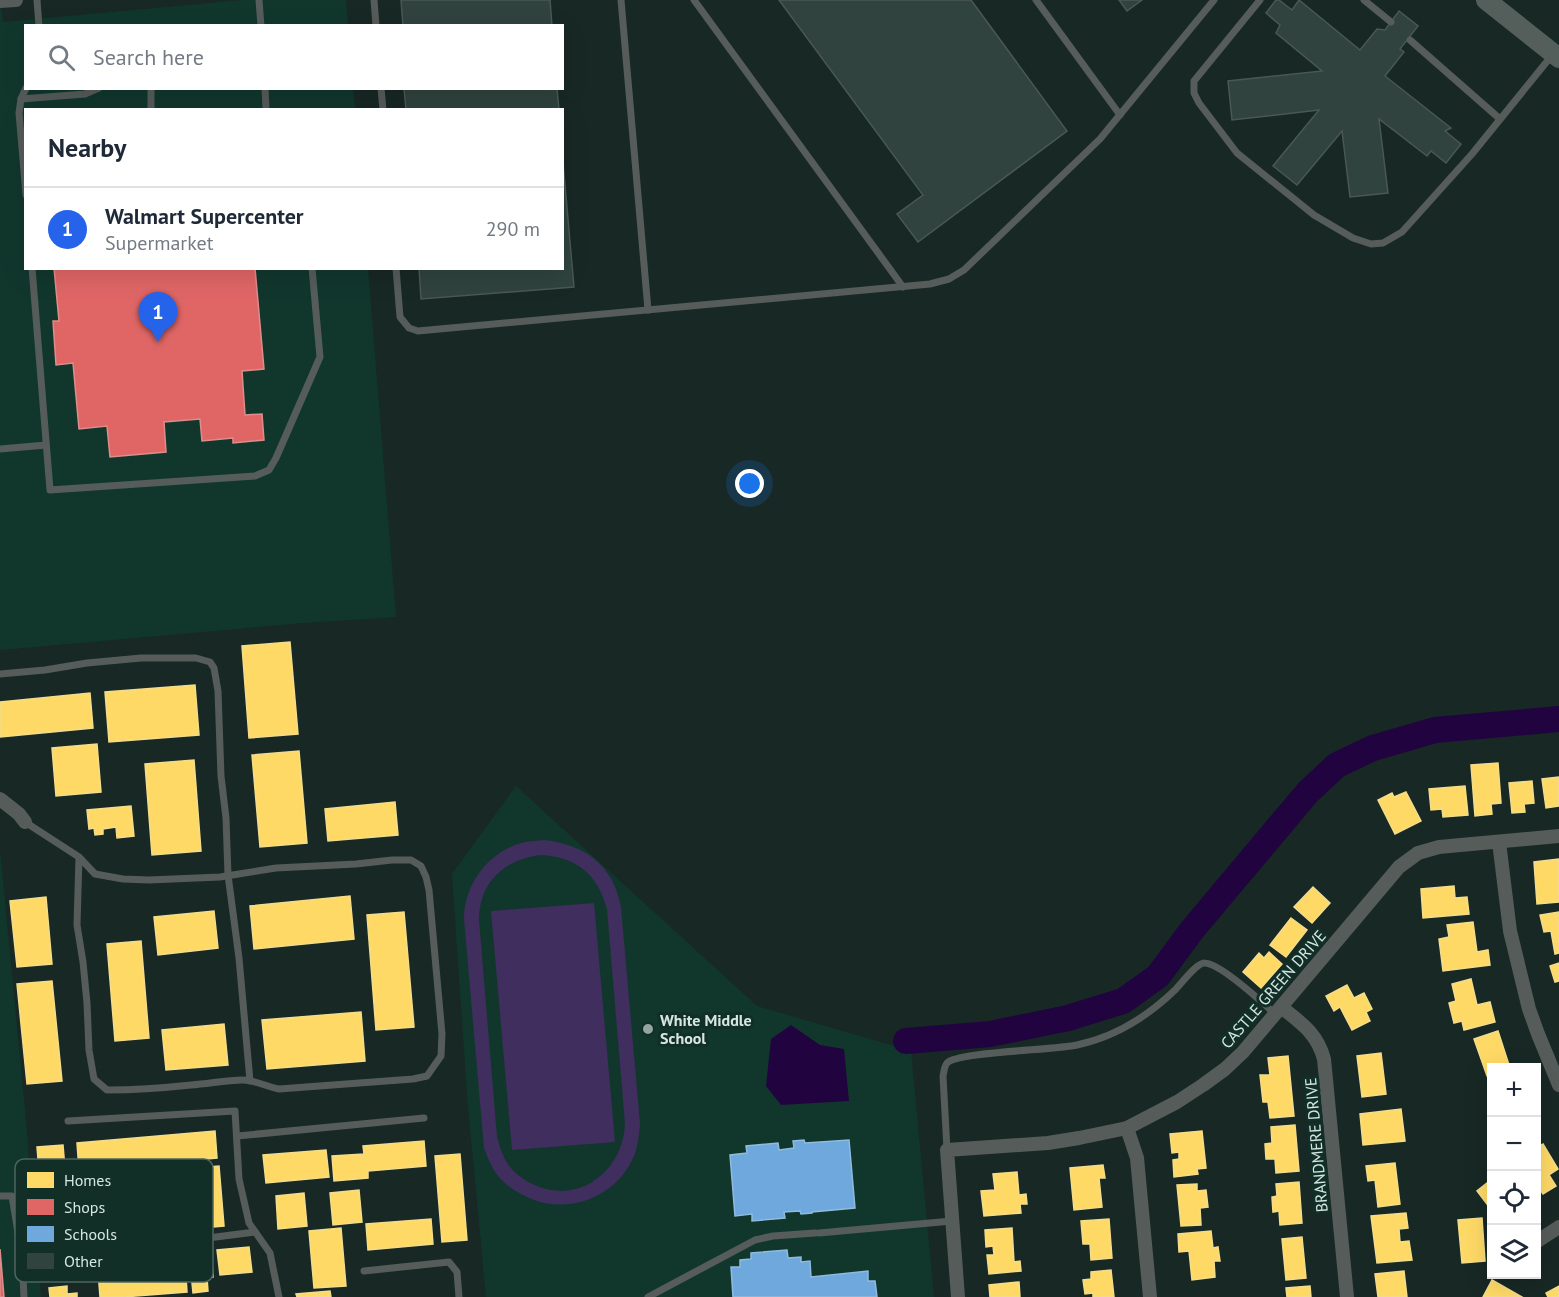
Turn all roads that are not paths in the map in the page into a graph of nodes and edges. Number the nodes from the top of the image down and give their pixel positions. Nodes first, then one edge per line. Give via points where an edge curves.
1 (16, 0) edge
2 (37, 0) edge
3 (259, 0) edge
4 (374, 0) edge
5 (621, 0) edge
6 (694, 0) edge
7 (1036, 0) edge
8 (1214, 0) edge
9 (1260, 0) edge
10 (1364, 0) edge
11 (1486, 0) edge
12 (0, 1) edge
13 (1391, 22) dead end
14 (39, 24) edge
15 (261, 24) edge
16 (376, 24) edge
17 (1410, 40) dead end
18 (1557, 53) edge
19 (25, 90) edge
20 (94, 90) edge
21 (151, 90) edge
22 (265, 90) edge
23 (381, 90) edge
24 (21, 99) junction
25 (152, 108) edge
26 (267, 108) edge
27 (383, 108) edge
28 (1120, 115) junction
29 (1500, 119) junction
30 (23, 128) edge
31 (24, 150) edge
32 (32, 270) edge
33 (312, 270) edge
34 (396, 270) edge
35 (903, 287) junction
36 (648, 310) junction
37 (46, 445) junction
38 (0, 449) edge
39 (0, 674) edge
40 (0, 799) edge
41 (25, 822) joint
42 (1559, 836) edge
43 (1499, 842) junction
44 (79, 857) junction
45 (228, 875) junction
46 (1278, 1010) junction
47 (250, 1081) junction
48 (1559, 1085) edge
49 (424, 1118) dead end
50 (68, 1121) dead end
51 (1127, 1128) junction
52 (237, 1136) junction
53 (947, 1150) junction
54 (0, 1197) edge
55 (15, 1214) edge
56 (952, 1221) junction
57 (1559, 1227) edge
58 (255, 1232) junction
59 (213, 1237) edge
60 (1541, 1239) edge
61 (364, 1271) dead end
62 (23, 1282) edge
63 (24, 1297) edge
64 (279, 1297) edge
65 (459, 1297) edge
66 (648, 1297) edge
67 (958, 1297) edge
68 (1150, 1297) edge
69 (1347, 1297) edge

1 - 12 street
2 - 14 lane
3 - 15 lane
4 - 16 lane
5 - 36 lane
6 - 35 lane
7 - 28 lane
8 - 28 lane
9 - 29 lane via 1194,81 1194,93 1237,153 1314,215 1353,238 1383,243 1402,232
10 - 13 lane
11 - 18 main road
17 - 29 lane
18 - 29 lane
19 - 24 lane
20 - 24 lane
21 - 25 lane
22 - 26 lane
23 - 27 lane
24 - 30 lane
28 - 35 lane via 964,270 940,282
30 - 31 lane
32 - 37 lane
33 - 37 lane via 320,357 269,470 255,476 50,490
34 - 36 lane via 400,317 417,331
35 - 36 lane
37 - 38 lane
39 - 45 lane via 141,658 196,658 210,662 218,692
40 - 41 street
41 - 44 lane
42 - 43 street, CASTLE GREEN DRIVE
43 - 46 street, CASTLE GREEN DRIVE via 1439,847 1418,853 1399,867
43 - 48 street via 1510,931 1538,1034
44 - 45 lane via 95,874 123,879
44 - 47 lane via 77,925 94,1079 106,1090
45 - 47 lane
45 - 47 lane via 276,868 411,860 421,866 429,890 442,1034 441,1056 427,1076 279,1089
46 - 51 street, CASTLE GREEN DRIVE via 1225,1069 1177,1102
46 - 53 lane via 1219,969 1199,964 1147,1014 1097,1041 955,1059 948,1062 943,1076
46 - 69 street, BRANDMERE DRIVE via 1314,1035 1324,1059
49 - 52 lane
50 - 52 lane via 235,1111
51 - 53 street, CASTLE GREEN DRIVE via 1048,1143
51 - 68 street via 1137,1158
52 - 58 lane via 239,1179 249,1223
53 - 56 street
54 - 55 lane via 12,1196
56 - 66 lane via 755,1240
56 - 67 street
57 - 60 street
58 - 59 lane
58 - 64 lane via 270,1254
61 - 65 lane via 449,1262 457,1272
62 - 63 lane

